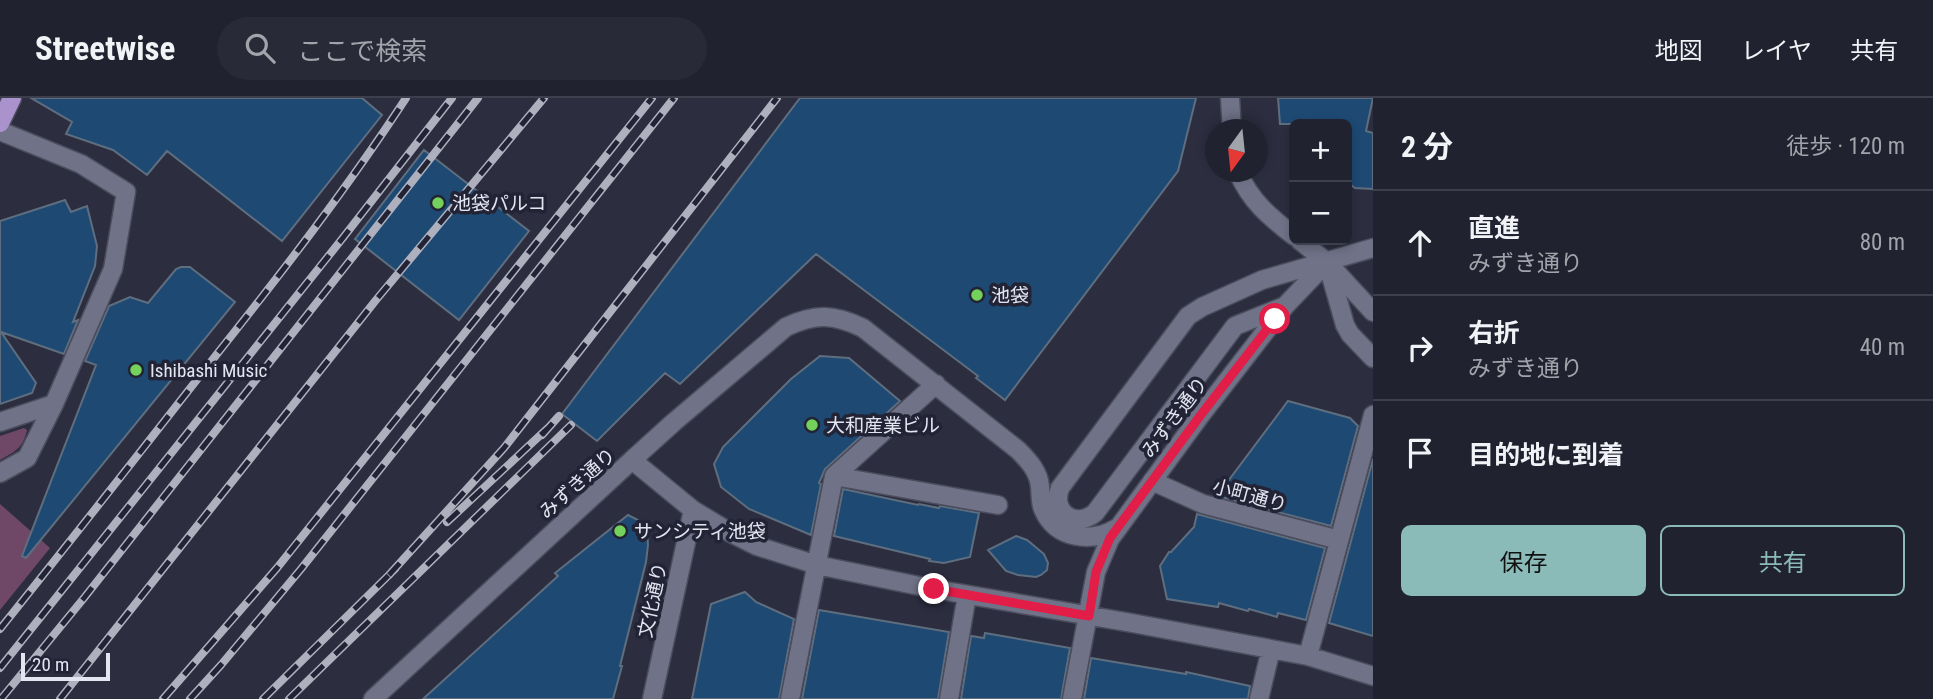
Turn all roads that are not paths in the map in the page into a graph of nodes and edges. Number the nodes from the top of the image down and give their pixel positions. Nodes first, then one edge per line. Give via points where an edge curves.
1 (12, 98) edge
2 (1230, 98) edge
3 (1231, 119) edge
4 (0, 123) edge
5 (0, 131) edge
6 (1243, 182) edge
7 (1289, 232) edge
8 (1305, 245) edge
9 (1373, 248) edge
10 (1327, 262) junction
11 (1285, 306) junction
12 (1373, 312) edge
13 (1373, 358) edge
14 (936, 384) junction
15 (54, 404) junction
16 (1373, 415) edge
17 (0, 422) edge
18 (632, 460) junction
19 (0, 473) edge
20 (834, 476) junction
21 (1152, 481) junction
22 (998, 505) dead end
23 (693, 510) junction
24 (1117, 528) junction
25 (1339, 540) junction
26 (817, 565) junction
27 (967, 595) junction
28 (1089, 616) junction
29 (1272, 649) junction
30 (1308, 656) junction
31 (1373, 676) edge
32 (373, 699) edge
33 (652, 699) edge
34 (790, 699) edge
35 (949, 699) edge
36 (1072, 699) edge
37 (1259, 699) edge

1 - 4 main road
2 - 3 street
5 - 15 street via 81,164 126,192 113,269
6 - 7 street via 1260,208
8 - 10 street
9 - 10 street
10 - 11 street, みずき通り
10 - 11 street via 1262,280 1188,316 1060,488 1061,510 1074,519 1095,513 1235,326
10 - 12 street
10 - 13 street via 1345,325
11 - 21 street, みずき通り
14 - 18 street via 863,328 824,316 803,319 786,327
14 - 20 street
14 - 24 street via 1027,459 1038,476 1044,510 1058,528 1089,538
15 - 17 street
15 - 19 street via 27,458
16 - 25 street
18 - 23 street, みずき通り
18 - 32 street, みずき通り
20 - 22 street
20 - 26 street
21 - 24 street, みずき通り
21 - 25 street, 小町通り via 1203,504
23 - 26 street, みずき通り via 757,546
23 - 33 street, 文化通り
24 - 28 street, みずき通り via 1096,572
25 - 30 street
26 - 27 street, みずき通り
26 - 34 street
27 - 28 street, みずき通り
27 - 35 street
28 - 29 street, みずき通り
28 - 36 street
29 - 30 street, みずき通り
29 - 37 street
30 - 31 street, みずき通り

